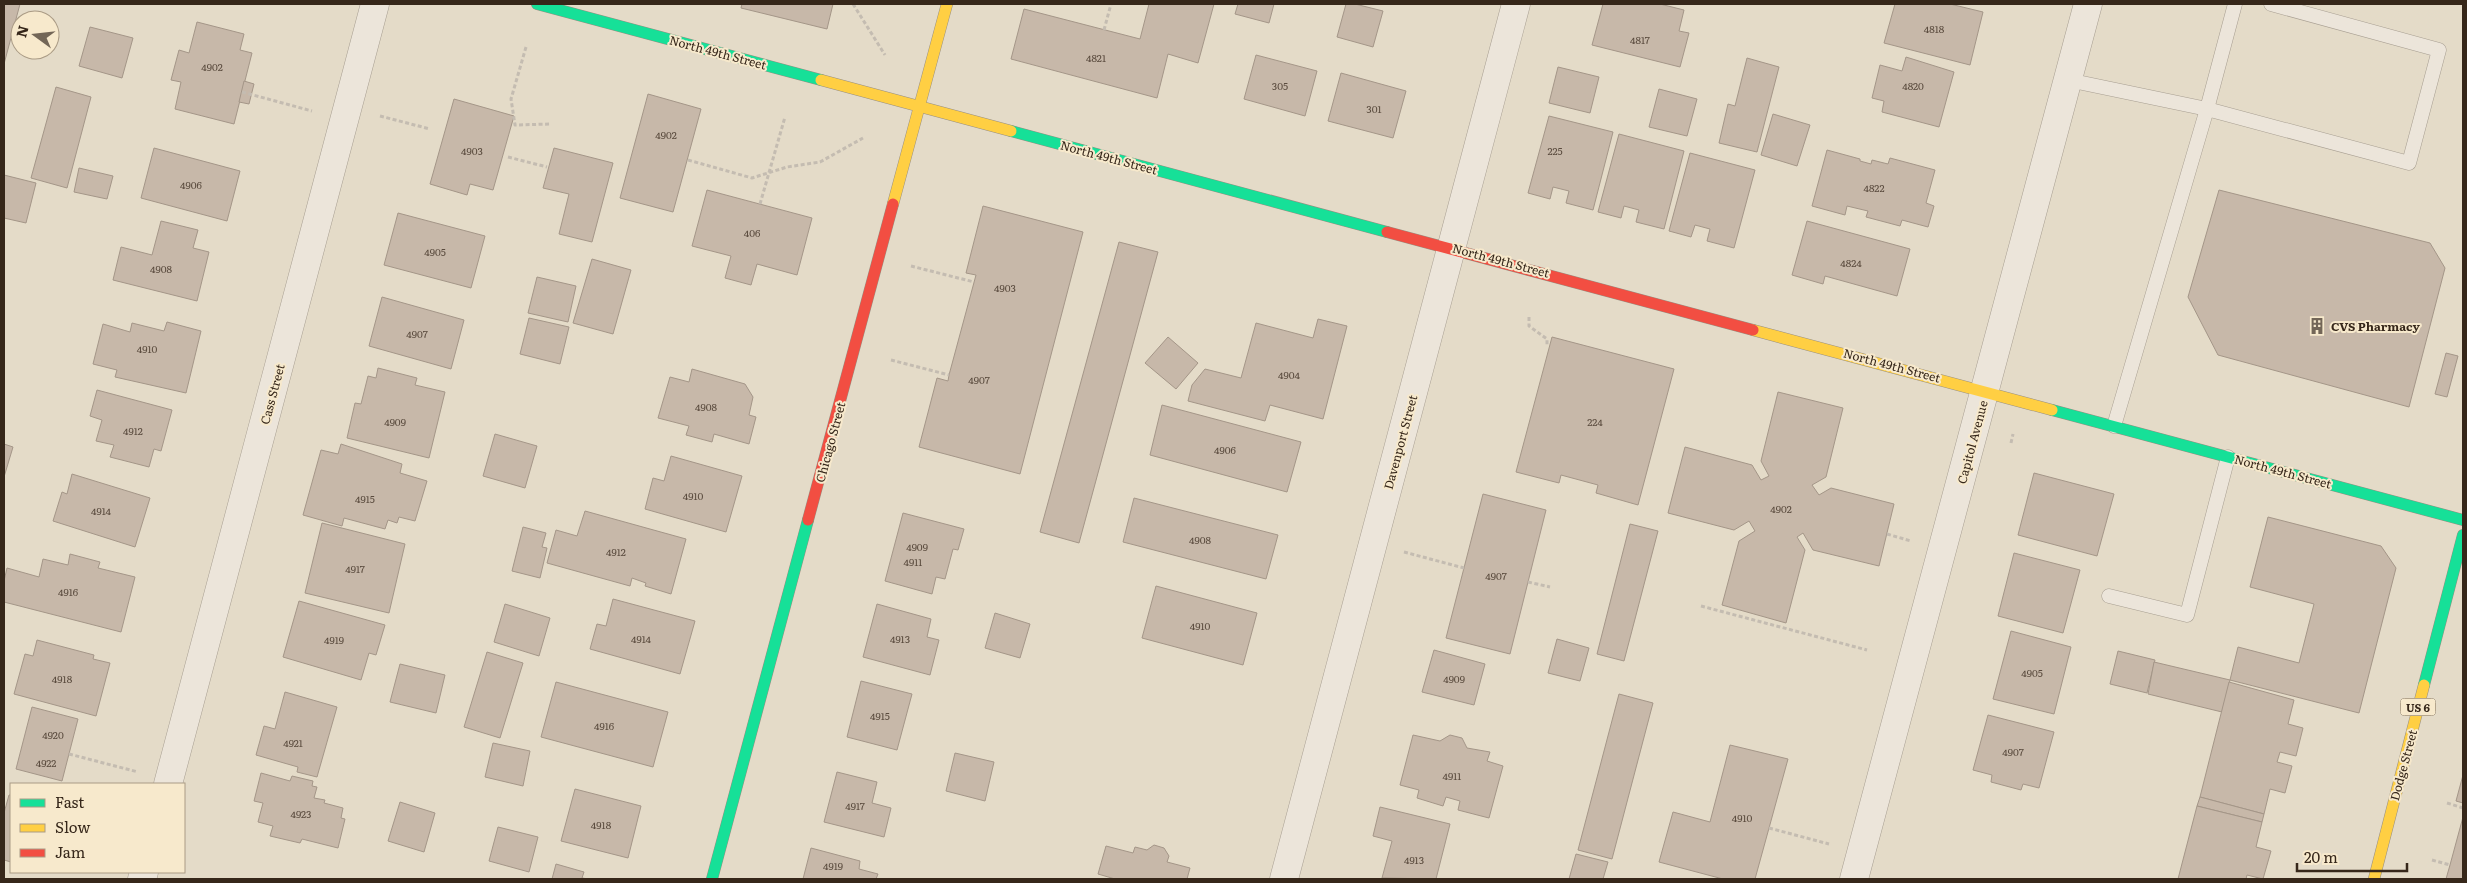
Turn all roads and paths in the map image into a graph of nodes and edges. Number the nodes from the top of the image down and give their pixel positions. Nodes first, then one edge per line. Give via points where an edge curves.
1 (376, 4) edge
2 (537, 4) edge
3 (853, 4) edge
4 (947, 4) edge
5 (1111, 4) edge
6 (1516, 4) edge
7 (2088, 4) edge
8 (2235, 4) edge
9 (2271, 4) edge
10 (1104, 30) dead end
11 (526, 47) dead end
12 (885, 55) dead end
13 (2068, 80) junction
14 (242, 92) dead end
15 (919, 106) junction
16 (2207, 109) junction
17 (313, 112) dead end
18 (372, 113) dead end
19 (785, 117) dead end
20 (550, 124) dead end
21 (430, 129) dead end
22 (863, 138) dead end
23 (508, 156) dead end
24 (688, 160) dead end
25 (546, 167) dead end
26 (769, 173) junction
27 (760, 204) dead end
28 (1452, 247) junction
29 (905, 264) dead end
30 (974, 282) dead end
31 (1529, 317) dead end
32 (1547, 345) dead end
33 (891, 360) dead end
34 (949, 375) dead end
35 (1985, 390) junction
36 (2114, 426) junction
37 (2228, 457) junction
38 (2463, 520) edge
39 (1887, 534) dead end
40 (2463, 535) edge
41 (1920, 543) dead end
42 (1398, 550) dead end
43 (1464, 568) dead end
44 (1528, 582) dead end
45 (1550, 587) dead end
46 (2108, 596) dead end
47 (1701, 606) dead end
48 (1867, 650) dead end
49 (69, 754) dead end
50 (157, 779) edge
51 (2447, 804) dead end
52 (2463, 808) edge
53 (1769, 828) dead end
54 (1832, 844) dead end
55 (2432, 860) dead end
56 (2450, 865) dead end
57 (712, 879) edge
58 (1284, 879) edge
59 (1854, 879) edge
60 (2374, 879) edge

1 - 50 street, Cass Street
2 - 15 main road, North 49th Street
3 - 12 path
4 - 15 main road, Chicago Street
5 - 10 path
6 - 28 street, Davenport Street
7 - 13 street, Capitol Avenue
8 - 16 lane
9 - 16 lane via 2439,50 2408,163
11 - 20 path via 511,99 516,125
13 - 16 lane
13 - 35 street, Capitol Avenue
14 - 17 path
15 - 28 main road, North 49th Street
15 - 57 main road, Chicago Street
16 - 36 lane
18 - 21 path
19 - 26 path
22 - 26 path via 820,162 793,165
23 - 25 path
24 - 26 path via 752,178
26 - 27 path
28 - 35 main road, North 49th Street
28 - 58 street, Davenport Street
29 - 30 path
31 - 32 path via 1529,326 1547,338
33 - 34 path
35 - 36 main road, North 49th Street
35 - 59 street, Capitol Avenue
36 - 37 main road, North 49th Street
37 - 38 main road, North 49th Street
37 - 46 lane via 2187,615
39 - 41 path
40 - 60 main road, Dodge Street / US 6
42 - 43 path
44 - 45 path
47 - 48 path
49 - 50 path
51 - 52 path
53 - 54 path
55 - 56 path

